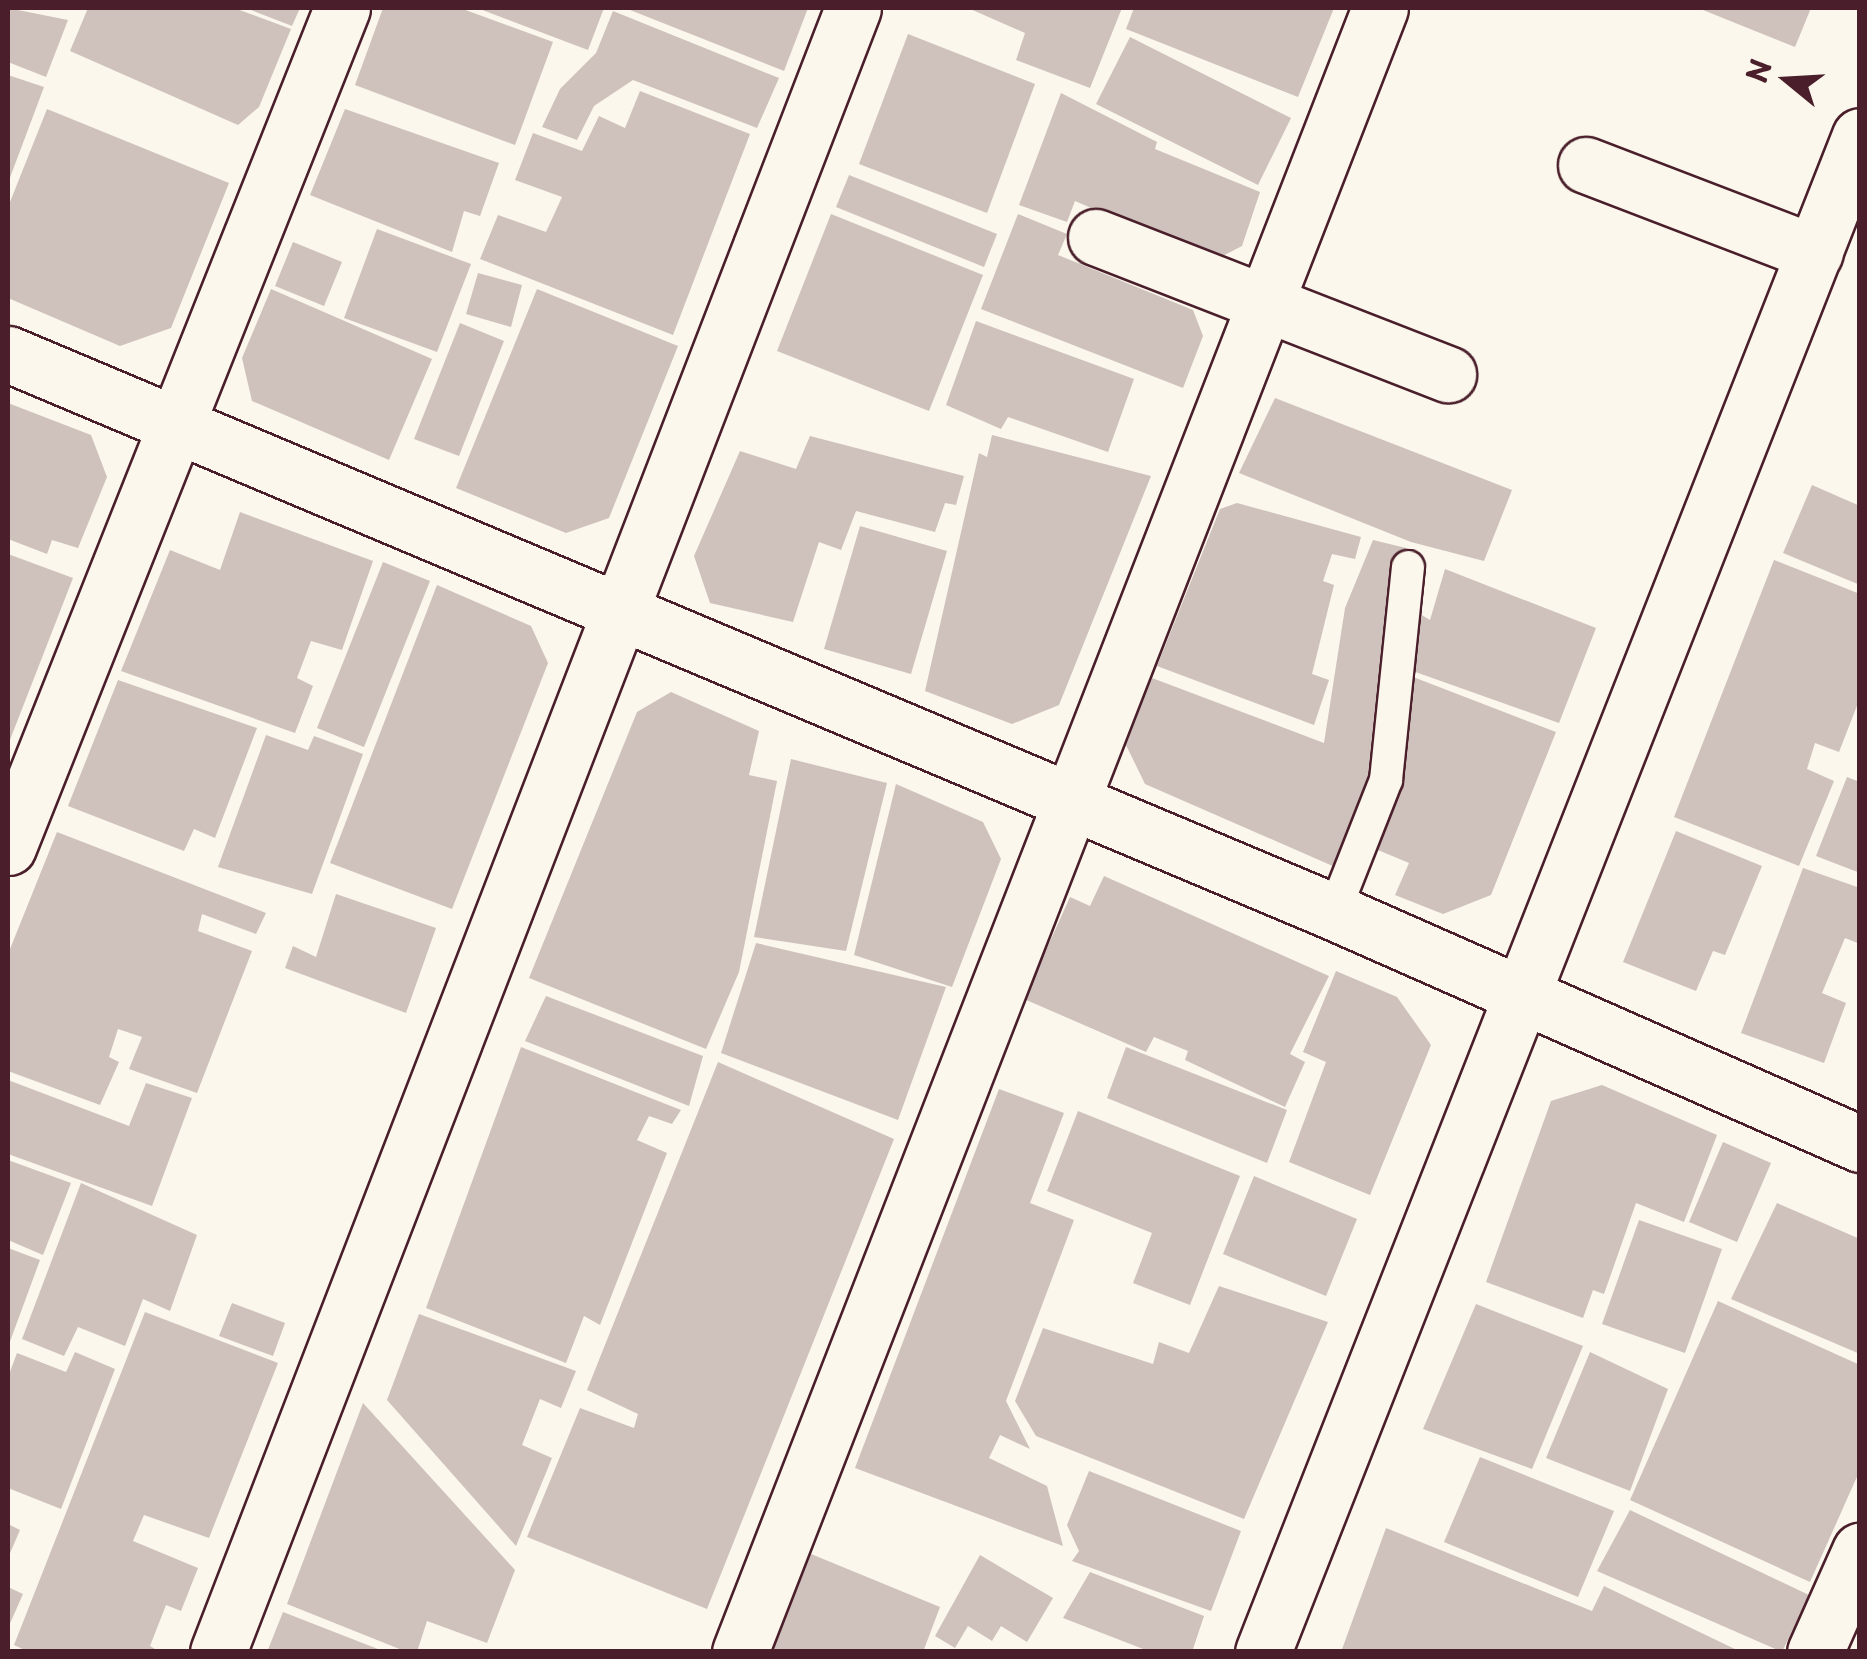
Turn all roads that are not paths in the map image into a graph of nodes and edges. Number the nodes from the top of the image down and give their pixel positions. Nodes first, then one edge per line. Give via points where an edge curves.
1 (342, 8) edge
2 (853, 8) edge
3 (1380, 8) edge
4 (1860, 136) edge
5 (1586, 165) dead end
6 (1096, 237) dead end
7 (1815, 253) junction
8 (1266, 304) junction
9 (8, 354) edge
10 (1448, 374) dead end
11 (172, 424) junction
12 (1408, 567) dead end
13 (617, 616) junction
14 (1065, 802) junction
15 (8, 847) edge
16 (1334, 912) junction
17 (1516, 994) junction
18 (1860, 1144) edge
19 (1860, 1551) edge
20 (218, 1652) edge
21 (740, 1652) edge
22 (1263, 1652) edge
23 (1816, 1652) edge

1 - 11 street
2 - 13 street
3 - 8 street
4 - 7 street
5 - 7 street
6 - 8 street
7 - 17 street
8 - 10 street
8 - 14 street
9 - 11 street
11 - 13 street
11 - 15 street
12 - 16 lane via 1386,780
13 - 14 street
13 - 20 street
14 - 16 street
14 - 21 street
16 - 17 street
17 - 18 street
17 - 22 street
19 - 23 street

